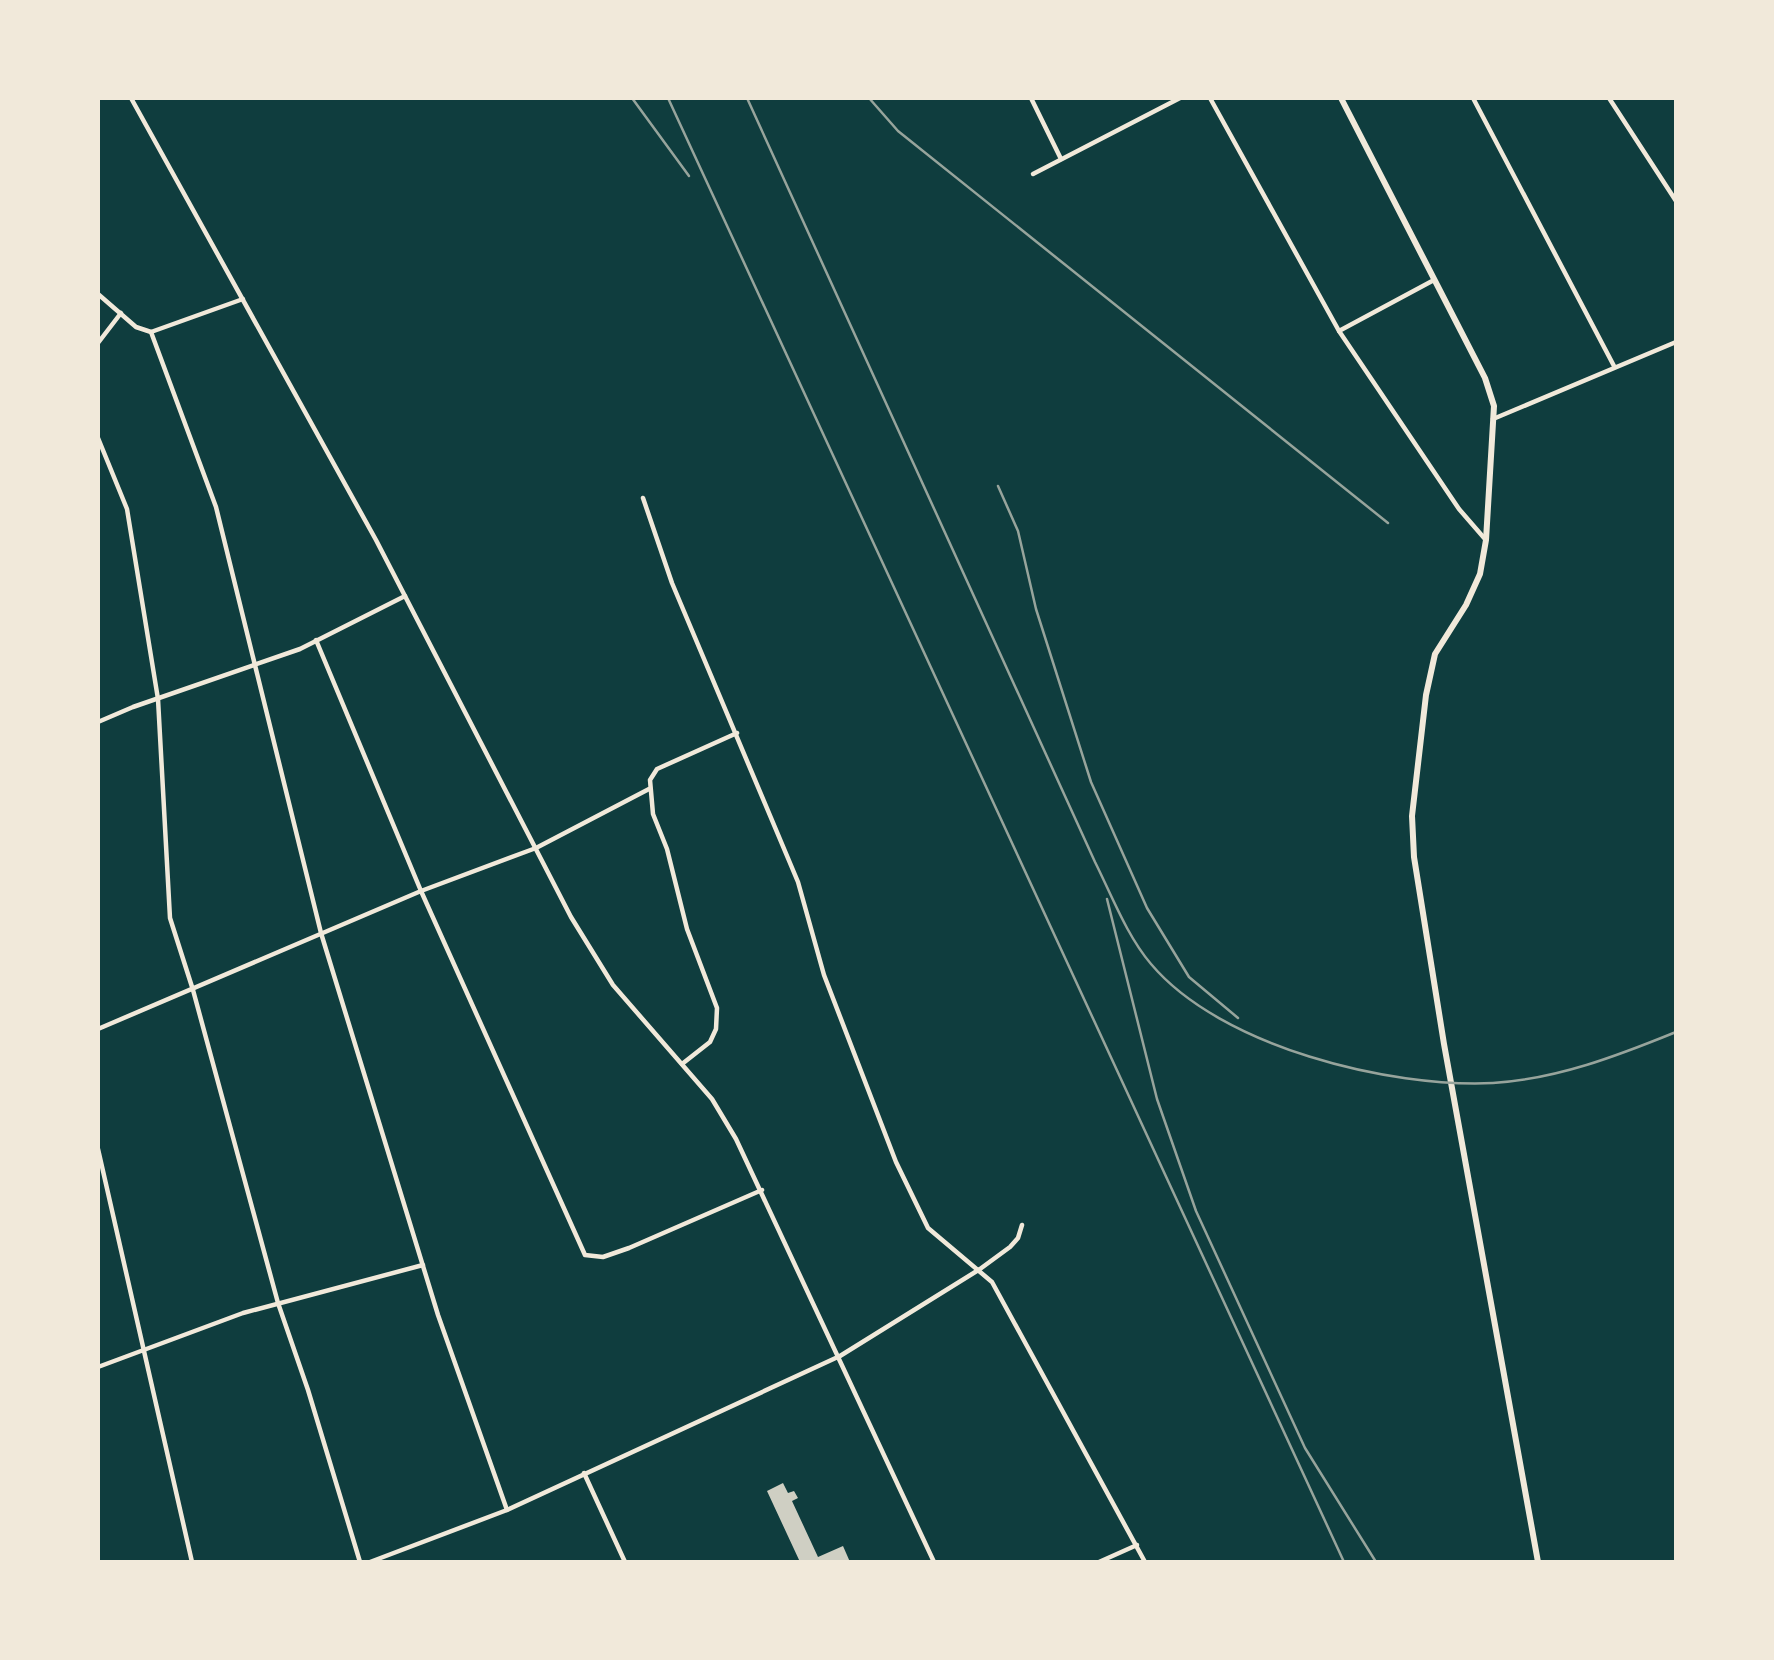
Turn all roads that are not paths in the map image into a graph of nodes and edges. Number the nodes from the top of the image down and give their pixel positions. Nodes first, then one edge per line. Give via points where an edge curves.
1 (131, 98) edge
2 (1031, 98) edge
3 (1180, 98) edge
4 (1210, 98) edge
5 (1341, 98) edge
6 (1473, 98) edge
7 (1609, 98) edge
8 (1062, 159) junction
9 (1033, 174) dead end
10 (1676, 201) edge
11 (1434, 280) junction
12 (98, 294) edge
13 (243, 299) junction
14 (121, 313) junction
15 (1339, 331) junction
16 (150, 332) junction
17 (1676, 342) edge
18 (98, 343) edge
19 (1614, 366) junction
20 (1493, 419) junction
21 (98, 438) edge
22 (643, 498) dead end
23 (1486, 540) junction
24 (405, 596) junction
25 (316, 640) junction
26 (256, 665) junction
27 (158, 699) junction
28 (98, 722) edge
29 (737, 733) junction
30 (649, 789) junction
31 (536, 848) junction
32 (421, 891) junction
33 (321, 933) junction
34 (193, 990) junction
35 (98, 1029) edge
36 (682, 1065) junction
37 (98, 1149) edge
38 (762, 1190) junction
39 (1022, 1225) dead end
40 (423, 1265) junction
41 (980, 1269) junction
42 (278, 1303) junction
43 (143, 1350) junction
44 (840, 1356) junction
45 (98, 1367) edge
46 (584, 1473) junction
47 (507, 1510) junction
48 (1137, 1545) junction
49 (192, 1562) edge
50 (360, 1562) edge
51 (370, 1562) edge
52 (625, 1562) edge
53 (934, 1562) edge
54 (1099, 1562) edge
55 (1145, 1562) edge
56 (1538, 1562) edge

1 - 13 street
2 - 8 street
3 - 8 street
4 - 15 street
5 - 11 street
6 - 19 street
7 - 10 street
8 - 9 street
11 - 15 street
11 - 20 street via 1485,379 1494,406
12 - 14 street
13 - 16 street
13 - 24 street
14 - 16 street
14 - 18 street
15 - 23 street via 1459,509
16 - 26 street via 216,507
17 - 19 street
19 - 20 street
20 - 23 street
21 - 27 street via 127,509
22 - 29 street via 672,583
23 - 56 street via 1480,574 1435,654 1412,816 1414,857
24 - 25 street
24 - 31 street
25 - 26 street
25 - 32 street
26 - 27 street
26 - 33 street
27 - 28 street
27 - 34 street via 170,918
29 - 30 street via 657,769
29 - 41 street via 799,882 824,975 896,1162 928,1228
30 - 31 street
30 - 36 street via 687,929 717,1008 710,1042
31 - 32 street
31 - 36 street via 612,985
32 - 33 street
32 - 38 street via 585,1255 603,1257
33 - 34 street
33 - 40 street
34 - 35 street
34 - 42 street
36 - 38 street via 712,1099
37 - 43 street
38 - 44 street
39 - 41 street via 1010,1247
40 - 42 street
40 - 47 street
41 - 44 street
41 - 48 street via 1016,1322
42 - 43 street
42 - 50 street
43 - 45 street
43 - 49 street
44 - 46 street
44 - 53 street
46 - 47 street
46 - 52 street
47 - 51 street
48 - 54 street
48 - 55 street

